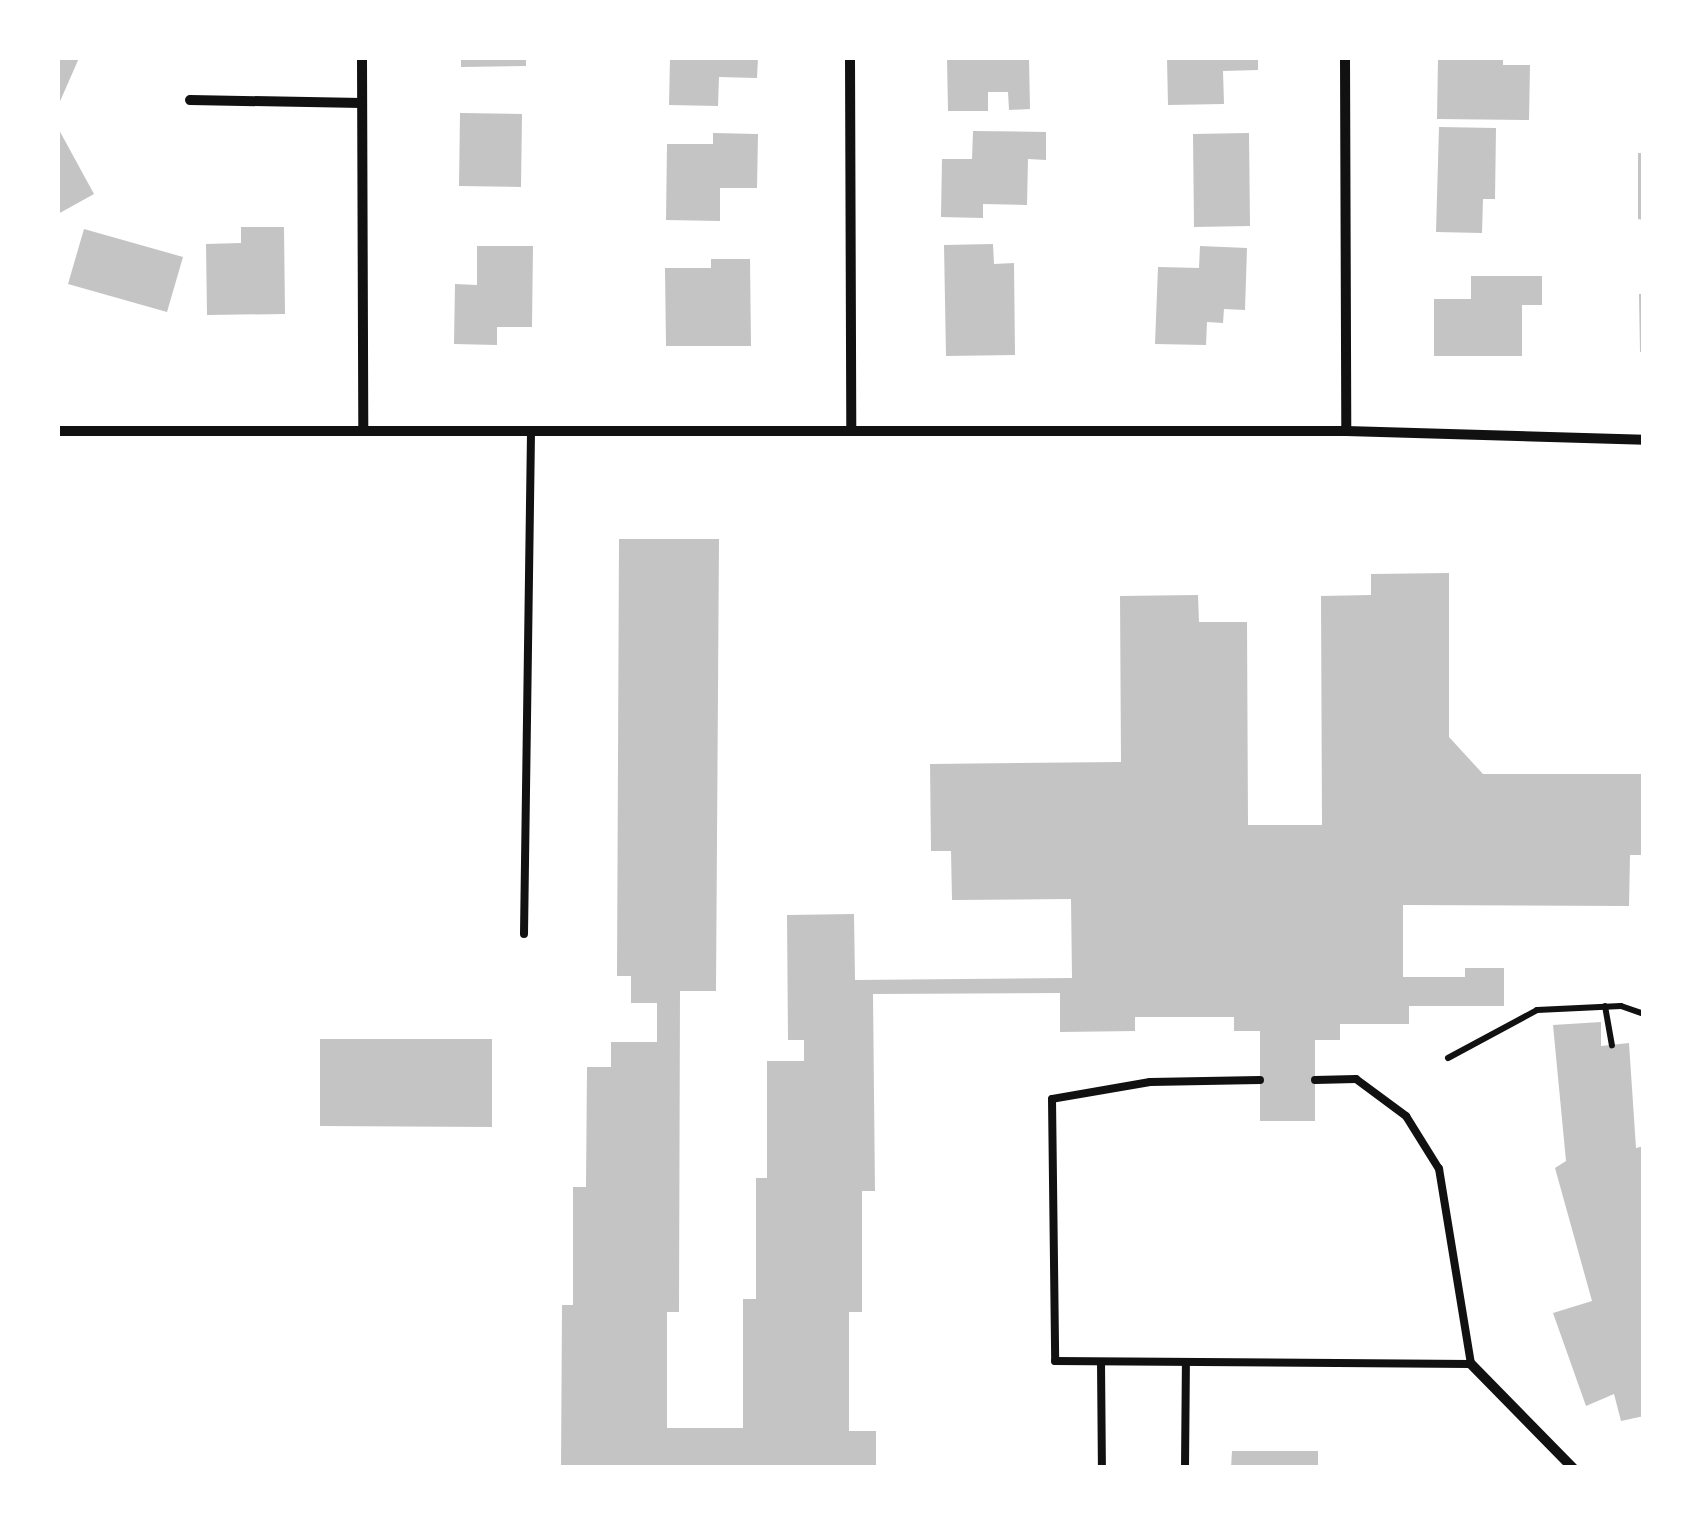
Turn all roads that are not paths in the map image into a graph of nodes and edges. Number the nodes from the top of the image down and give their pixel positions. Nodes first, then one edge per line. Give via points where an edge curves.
1 (362, 58) edge
2 (850, 58) edge
3 (1345, 58) edge
4 (190, 100) dead end
5 (362, 103) junction
6 (363, 429) junction
7 (531, 430) junction
8 (58, 431) edge
9 (851, 431) junction
10 (1346, 431) junction
11 (1644, 440) edge
12 (524, 934) dead end
13 (1260, 1080) dead end
14 (1315, 1080) dead end
15 (1101, 1362) junction
16 (1186, 1362) junction
17 (1471, 1364) junction
18 (1102, 1468) edge
19 (1184, 1468) edge
20 (1573, 1468) edge

1 - 5 street
2 - 9 street
3 - 10 street
4 - 5 street
5 - 6 street
6 - 7 street
6 - 8 street
7 - 9 street
7 - 12 lane
9 - 10 street
10 - 11 street
13 - 15 lane via 1150,1082 1052,1100 1055,1361
14 - 17 lane via 1356,1079 1406,1116 1439,1169
15 - 16 lane
15 - 18 lane
16 - 17 lane
16 - 19 lane
17 - 20 street

